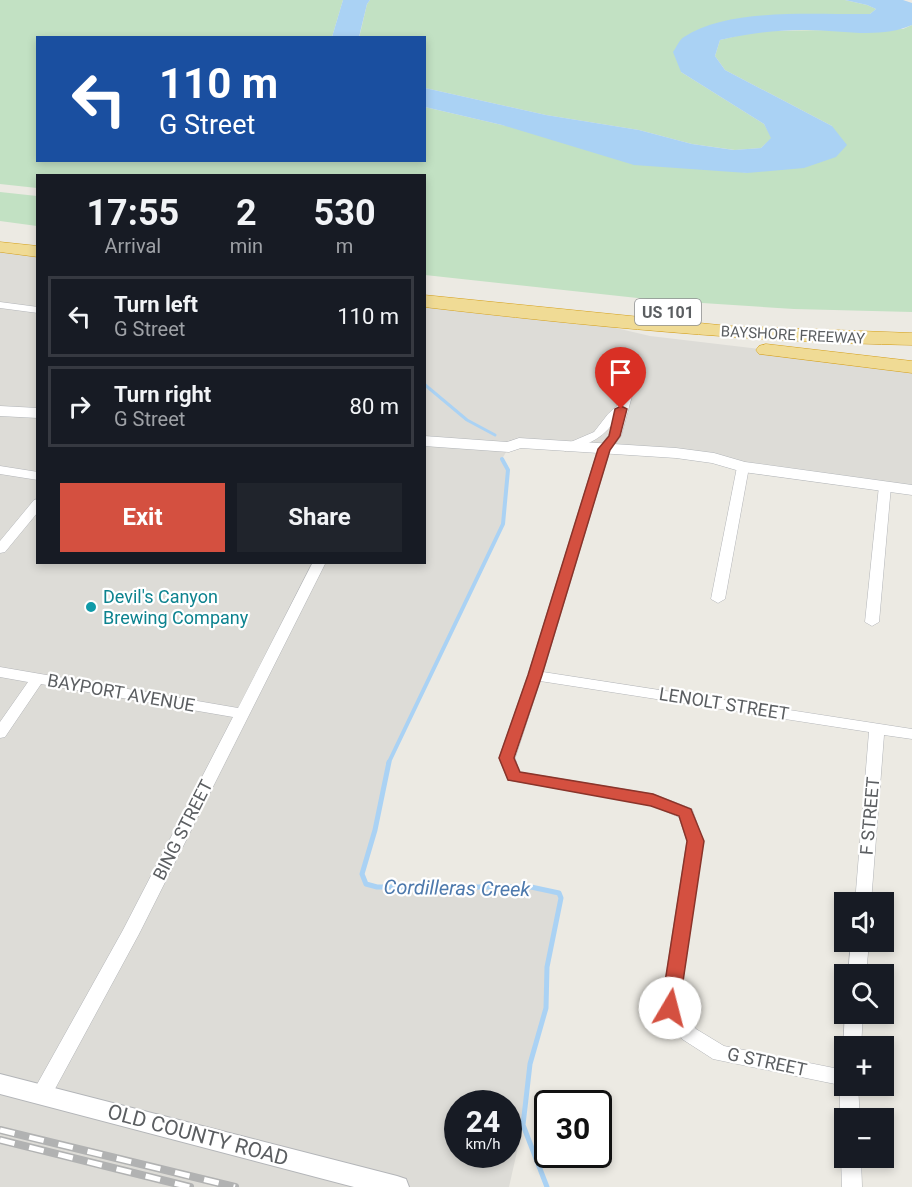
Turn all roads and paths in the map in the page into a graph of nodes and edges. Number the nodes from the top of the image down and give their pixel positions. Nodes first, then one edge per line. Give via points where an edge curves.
1 (36, 238) edge
2 (2, 244) edge
3 (36, 252) edge
4 (426, 286) edge
5 (426, 301) edge
6 (0, 305) edge
7 (36, 310) edge
8 (582, 320) junction
9 (912, 323) edge
10 (912, 339) edge
11 (912, 367) edge
12 (626, 396) dead end
13 (621, 409) junction
14 (0, 411) edge
15 (36, 413) edge
16 (426, 441) edge
17 (509, 447) junction
18 (565, 447) junction
19 (603, 454) junction
20 (743, 467) junction
21 (0, 470) edge
22 (36, 476) edge
23 (885, 486) junction
24 (912, 490) edge
25 (36, 505) edge
26 (0, 549) edge
27 (319, 564) edge
28 (718, 599) dead end
29 (872, 622) dead end
30 (0, 672) edge
31 (535, 675) junction
32 (37, 679) junction
33 (242, 714) junction
34 (877, 728) junction
35 (0, 734) edge
36 (912, 734) edge
37 (864, 892) edge
38 (834, 1076) edge
39 (0, 1084) edge
40 (42, 1094) junction
41 (851, 1168) edge
42 (397, 1187) edge
43 (852, 1187) edge

1 - 2 highway
2 - 3 highway
4 - 9 highway, BAYSHORE FREEWAY / US 101 via 706,315
5 - 8 highway, BAYSHORE FREEWAY / US 101
6 - 7 street
8 - 10 highway, BAYSHORE FREEWAY / US 101 via 768,334
8 - 11 highway via 650,336
12 - 13 street, G STREET
13 - 18 street via 612,414 600,432
13 - 19 street, G STREET via 615,436
14 - 15 main road
16 - 17 main road
17 - 18 main road
17 - 19 main road via 515,453
18 - 19 main road
19 - 20 main road via 711,469
19 - 31 street, G STREET
20 - 23 main road
20 - 28 street
21 - 22 street
23 - 24 main road
23 - 29 street
25 - 26 street
27 - 33 street, BING STREET
30 - 32 street, BAYPORT AVENUE
31 - 34 street, LENOLT STREET
31 - 38 street, G STREET via 507,758 513,776 653,800 686,813 695,841 670,1008 689,1034 720,1053
32 - 33 street, BAYPORT AVENUE
32 - 35 street
33 - 40 street, BING STREET via 130,934
34 - 36 street, LENOLT STREET
34 - 37 street, F STREET
39 - 40 street, OLD COUNTY ROAD
40 - 42 street, OLD COUNTY ROAD
41 - 43 street

